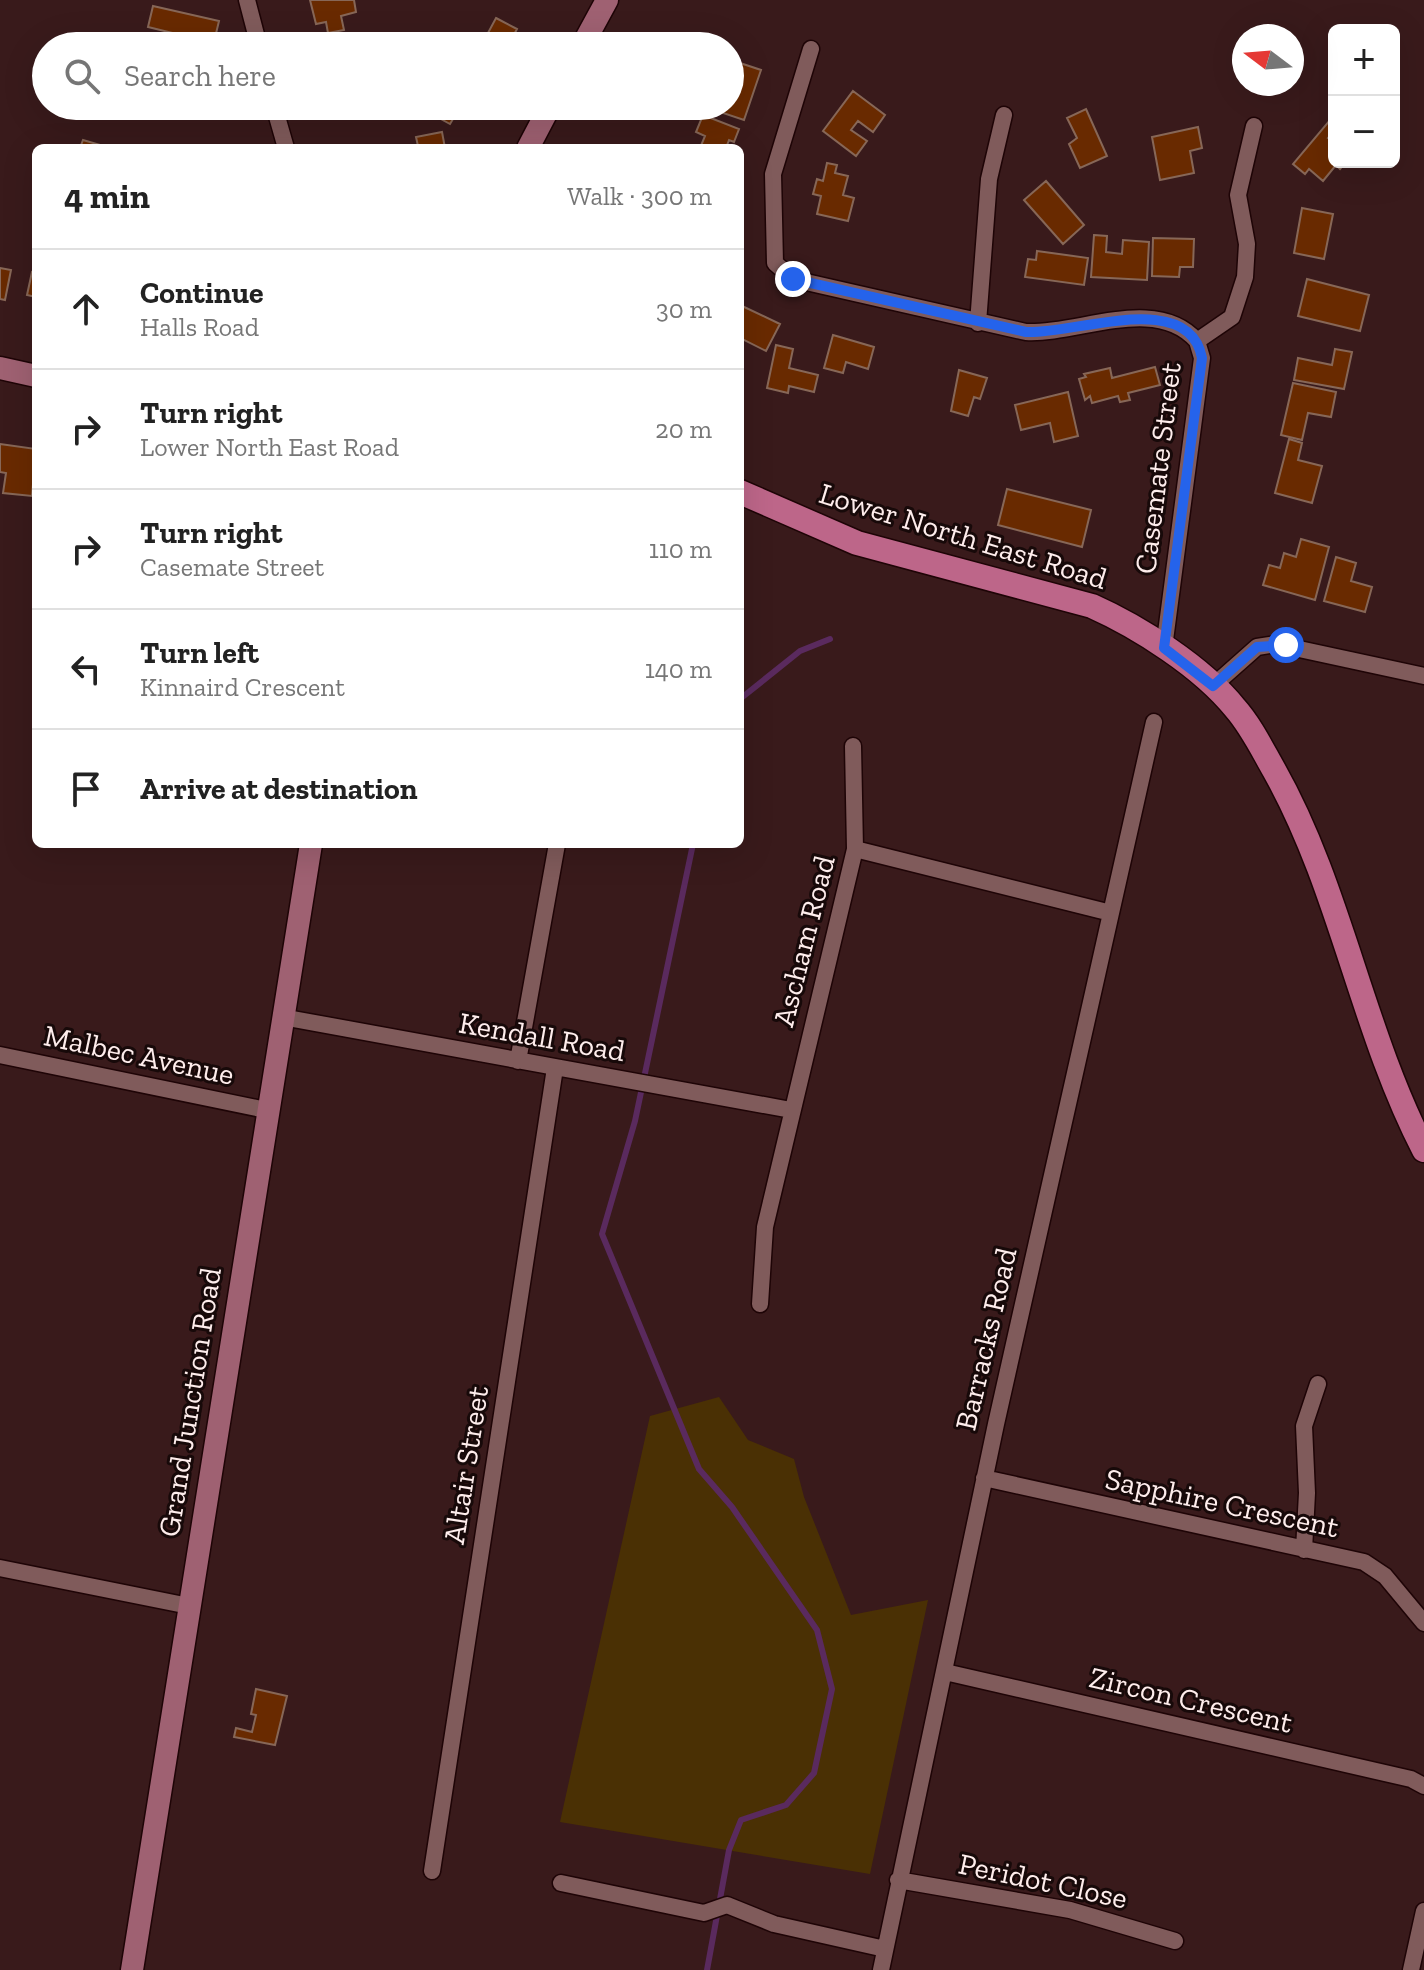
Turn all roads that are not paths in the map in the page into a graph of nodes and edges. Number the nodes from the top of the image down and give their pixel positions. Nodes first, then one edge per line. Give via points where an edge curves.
1 (247, 0) edge
2 (607, 0) edge
3 (255, 32) edge
4 (590, 32) edge
5 (811, 49) dead end
6 (1004, 115) dead end
7 (278, 120) edge
8 (543, 120) edge
9 (1254, 126) dead end
10 (285, 144) edge
11 (530, 144) edge
12 (978, 323) junction
13 (1197, 341) junction
14 (0, 368) edge
15 (32, 375) edge
16 (744, 494) edge
17 (1164, 648) junction
18 (1424, 676) edge
19 (1213, 686) junction
20 (1154, 722) dead end
21 (853, 746) dead end
22 (310, 848) edge
23 (556, 848) edge
24 (855, 849) junction
25 (1111, 913) junction
26 (282, 1017) junction
27 (0, 1055) edge
28 (518, 1061) junction
29 (555, 1068) junction
30 (266, 1110) junction
31 (791, 1110) junction
32 (1424, 1150) edge
33 (760, 1304) dead end
34 (1318, 1384) dead end
35 (984, 1478) junction
36 (1304, 1550) junction
37 (0, 1568) edge
38 (189, 1606) junction
39 (1424, 1623) edge
40 (945, 1672) junction
41 (1424, 1786) edge
42 (432, 1871) dead end
43 (898, 1880) junction
44 (561, 1883) dead end
45 (1424, 1911) edge
46 (1175, 1941) dead end
47 (885, 1949) junction
48 (132, 1970) edge
49 (881, 1970) edge
50 (1411, 1970) edge

1 - 3 street
2 - 4 main road
5 - 12 street via 773,174 775,263 793,279
6 - 12 street via 989,179
7 - 10 street
8 - 11 main road
9 - 13 street, Casemate Street via 1238,195 1247,244 1245,277 1232,317
12 - 13 street via 1042,333 1157,320 1188,330
13 - 17 street, Casemate Street via 1202,358
14 - 15 main road
16 - 17 main road, Lower North East Road via 857,543 1092,606 1125,620
17 - 19 main road, Lower North East Road
18 - 19 street via 1276,644 1257,647
19 - 32 main road, Lower North East Road via 1256,738 1318,861 1394,1083
20 - 25 street, Barracks Road
21 - 24 street
22 - 26 main road, Grand Junction Road
23 - 28 street
24 - 25 street, Ascham Road
24 - 31 street, Ascham Road
25 - 35 street, Barracks Road
26 - 28 street, Kendall Road
26 - 30 main road, Grand Junction Road
27 - 30 street, Malbec Avenue
28 - 29 street, Kendall Road
29 - 31 street, Kendall Road
29 - 42 street, Altair Street
30 - 38 main road, Grand Junction Road
31 - 33 street, Ascham Road via 765,1227
34 - 36 street via 1304,1426
35 - 36 street, Sapphire Crescent
35 - 40 street, Barracks Road
36 - 39 street, Sapphire Crescent via 1364,1562 1385,1576
37 - 38 street
38 - 48 main road, Grand Junction Road
40 - 41 street, Zircon Crescent
40 - 43 street, Barracks Road
43 - 46 street, Peridot Close via 1070,1910
43 - 47 street, Barracks Road
44 - 47 street via 704,1913 727,1905 774,1924
45 - 50 street
47 - 49 street, Barracks Road

